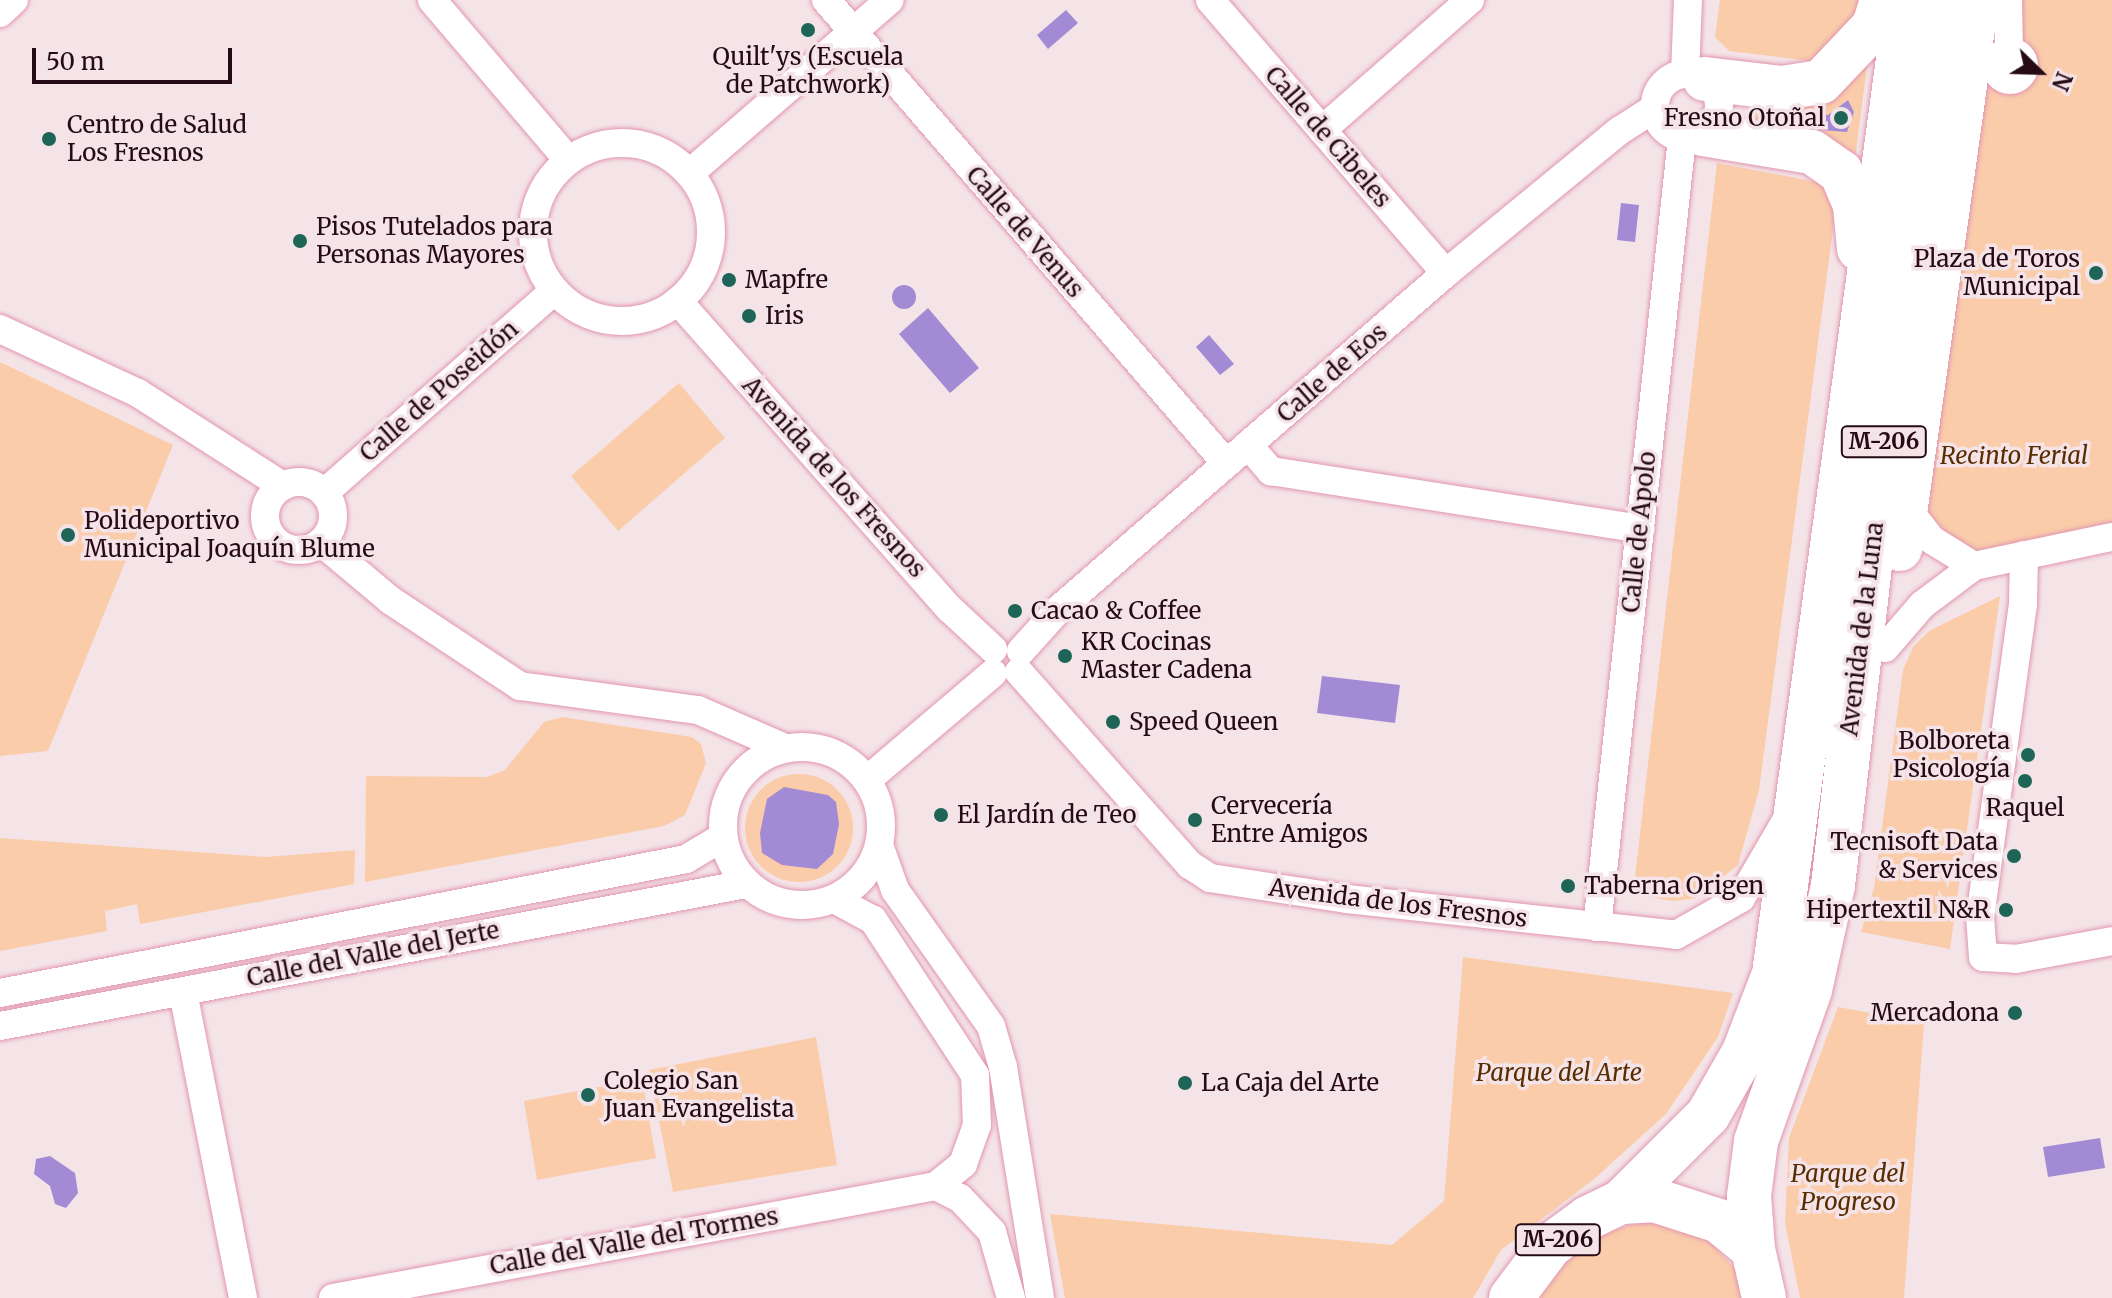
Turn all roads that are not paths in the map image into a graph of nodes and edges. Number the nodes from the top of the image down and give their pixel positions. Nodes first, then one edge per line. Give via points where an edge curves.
1 (14, 0) edge
2 (432, 0) edge
3 (826, 0) edge
4 (890, 0) edge
5 (1210, 0) edge
6 (1470, 0) edge
7 (1688, 0) edge
8 (1882, 0) edge
9 (1906, 0) edge
10 (1943, 0) edge
11 (1977, 0) edge
12 (2008, 0) edge
13 (0, 13) edge
14 (853, 32) junction
15 (1992, 63) junction
16 (1695, 77) junction
17 (1655, 108) junction
18 (1322, 130) junction
19 (1693, 136) junction
20 (568, 160) junction
21 (690, 173) junction
22 (1446, 273) junction
23 (554, 291) junction
24 (678, 301) junction
25 (1864, 318) junction
26 (0, 329) edge
27 (1248, 445) junction
28 (1226, 463) junction
29 (283, 486) junction
30 (324, 493) junction
31 (1907, 508) junction
32 (1640, 529) junction
33 (2112, 537) edge
34 (321, 542) junction
35 (2024, 555) junction
36 (1974, 566) junction
37 (1885, 648) junction
38 (1006, 661) junction
39 (715, 716) junction
40 (785, 748) junction
41 (738, 778) junction
42 (867, 780) junction
43 (1799, 798) junction
44 (1842, 804) junction
45 (723, 837) junction
46 (879, 845) junction
47 (746, 884) junction
48 (834, 899) junction
49 (1597, 927) junction
50 (2112, 941) edge
51 (183, 992) junction
52 (0, 993) edge
53 (0, 1026) edge
54 (936, 1186) junction
55 (1621, 1202) junction
56 (1753, 1249) junction
57 (243, 1298) edge
58 (333, 1298) edge
59 (1011, 1298) edge
60 (1040, 1298) edge
61 (1511, 1298) edge
62 (1764, 1298) edge

1 - 13 street
2 - 20 street
3 - 14 street, Calle de Venus
4 - 14 street
5 - 18 street, Calle de Cibeles
6 - 18 street
7 - 16 street
8 - 16 main road via 1874,26 1821,82 1782,88
9 - 25 main road, Avenida de la Luna / M-206
10 - 44 main road, Avenida de la Luna / M-206 via 1898,324
11 - 15 main road
12 - 15 street
14 - 21 street
14 - 28 street, Calle de Venus
15 - 31 main road
16 - 17 street via 1664,84
16 - 19 street via 1720,106 1715,123
17 - 19 street via 1665,129
17 - 22 street, Calle de Eos via 1619,131
18 - 22 street, Calle de Cibeles
19 - 25 main road via 1812,152 1841,172 1855,205
19 - 32 street, Calle de Apolo
20 - 21 street via 599,145 629,142 662,152
20 - 23 street via 543,188 532,224 537,261
21 - 24 street via 708,206 711,240 701,274
22 - 27 street, Calle de Eos
23 - 24 street via 584,313 615,321 650,317
23 - 30 street, Calle de Poseidón
24 - 38 street, Avenida de los Fresnos via 950,609
25 - 43 main road, Avenida de la Luna / M-206
26 - 29 street via 138,393
27 - 28 street, Calle de Eos
27 - 32 street via 1271,471
28 - 38 street, Calle de Eos
29 - 30 street via 311,484
29 - 34 street via 265,514 272,537 294,550
30 - 34 street via 333,516
31 - 36 street via 1932,540
31 - 37 main road
32 - 49 street, Calle de Apolo
33 - 35 street
34 - 39 street via 390,600 520,686
35 - 36 street
35 - 50 street via 2023,604 1980,916 1983,957 2016,959
36 - 37 street via 1922,605
37 - 44 main road
38 - 42 street, Calle de Eos
38 - 49 street, Avenida de los Fresnos via 1190,865 1210,878
39 - 40 street
39 - 41 street via 730,736
40 - 41 street
40 - 42 street via 814,747 835,755
41 - 45 street via 722,816
42 - 46 street via 881,822
43 - 49 street, Avenida de los Fresnos via 1741,898 1705,923 1676,935
43 - 55 main road, Avenida de la Luna / M-206 via 1774,974 1744,1052 1708,1115
44 - 56 main road, Avenida de la Luna / M-206 via 1833,885 1810,990 1756,1141 1749,1196
45 - 47 street via 730,862
45 - 52 street, Calle del Valle del Jerte via 686,859
46 - 48 street via 870,868
46 - 60 street via 895,890 991,1026 1003,1067
47 - 48 street via 788,905
47 - 51 street, Calle del Valle del Jerte
48 - 54 street via 873,920 975,1075 977,1125 963,1164
51 - 53 street, Calle del Valle del Jerte
51 - 57 street
54 - 58 street, Calle del Valle del Tormes
54 - 59 street via 960,1198 992,1232
55 - 56 main road, M-206 via 1684,1205 1719,1221
55 - 61 main road, M-206 via 1550,1246
56 - 62 main road, M-206

